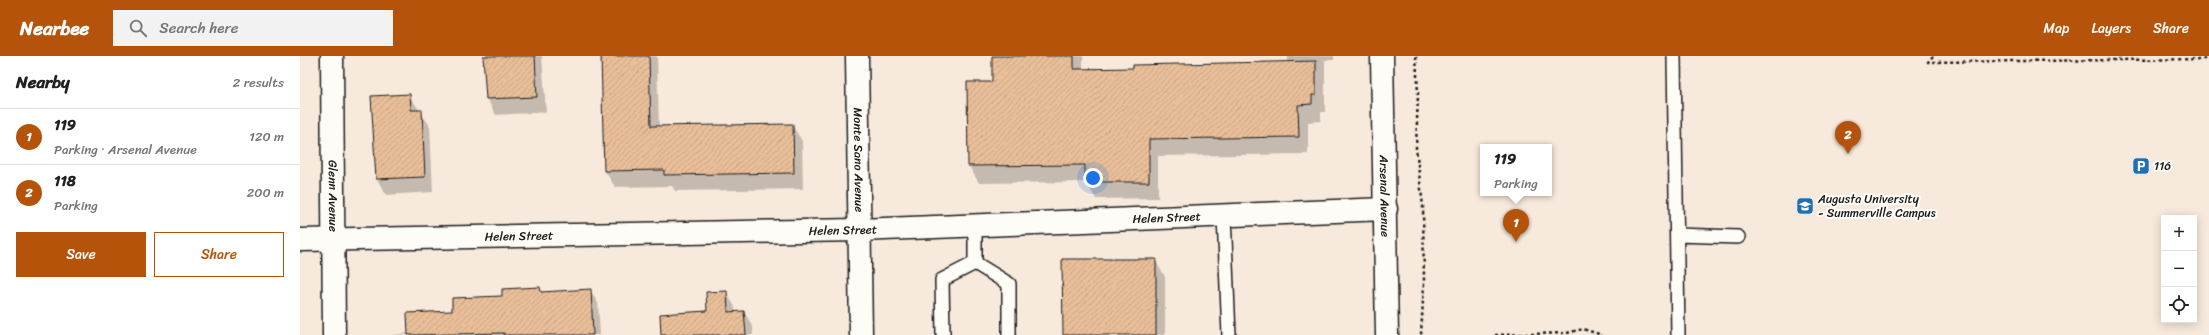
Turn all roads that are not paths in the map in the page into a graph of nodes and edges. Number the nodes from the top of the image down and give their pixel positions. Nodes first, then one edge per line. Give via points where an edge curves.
1 (332, 56) edge
2 (857, 56) edge
3 (1382, 56) edge
4 (1674, 56) edge
5 (1386, 209) junction
6 (1224, 215) junction
7 (976, 225) junction
8 (859, 230) junction
9 (1676, 235) junction
10 (1738, 237) dead end
11 (333, 239) junction
12 (300, 240) edge
13 (975, 263) junction
14 (334, 335) edge
15 (861, 335) edge
16 (943, 335) edge
17 (1009, 335) edge
18 (1229, 335) edge
19 (1387, 335) edge
20 (1678, 335) edge

1 - 11 street, Glenn Avenue
2 - 8 street, Monte Sano Avenue
3 - 5 street, Arsenal Avenue
4 - 9 lane
5 - 6 street, Helen Street
5 - 19 street, Arsenal Avenue
6 - 7 street, Helen Street
6 - 18 lane
7 - 8 street, Helen Street
7 - 13 lane
8 - 11 street, Helen Street
8 - 15 street, Monte Sano Avenue
9 - 10 lane
9 - 20 lane
11 - 12 street, Helen Street
11 - 14 street, Glenn Avenue
13 - 16 lane via 942,280
13 - 17 lane via 1008,284

